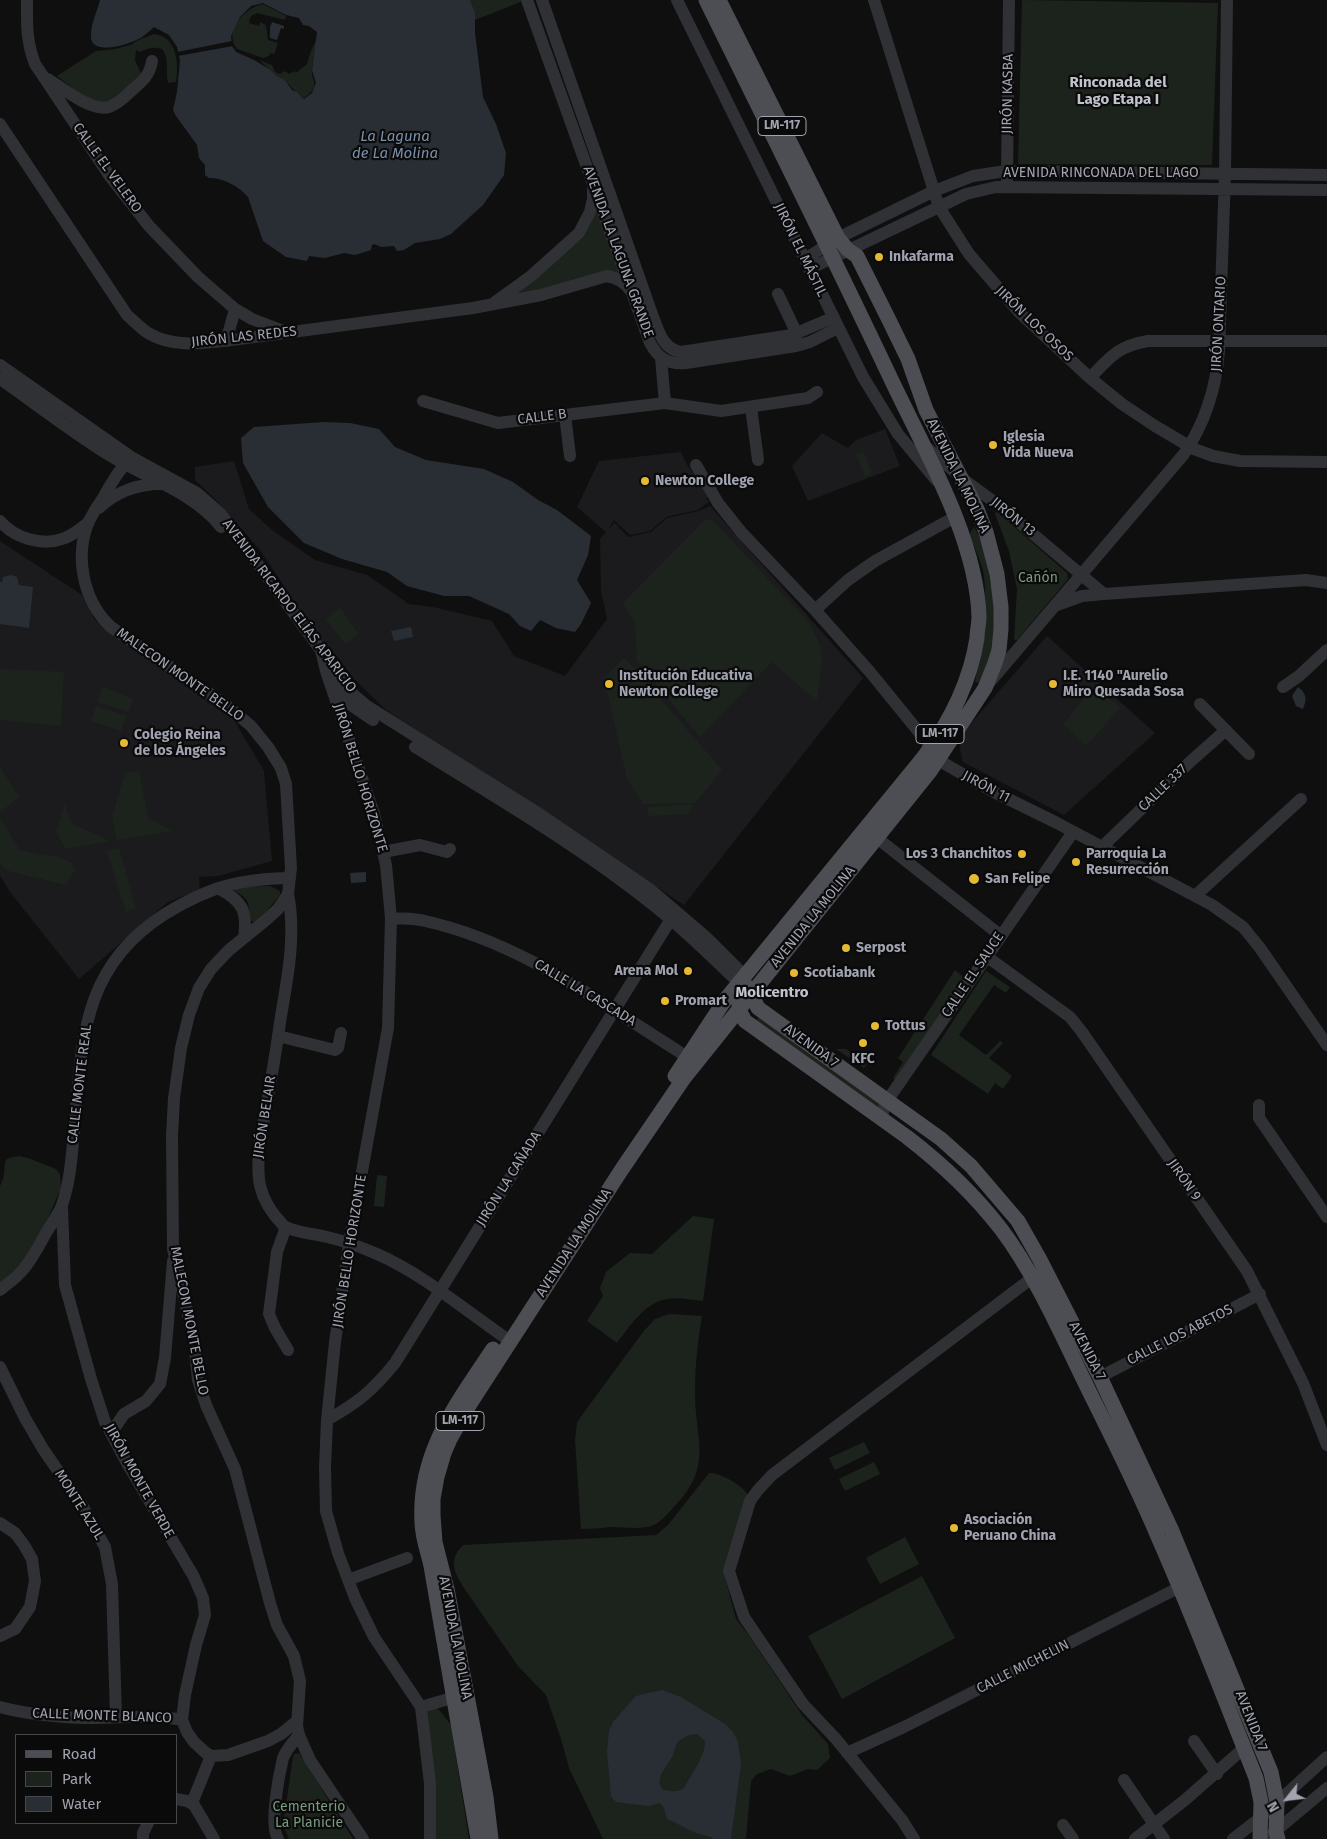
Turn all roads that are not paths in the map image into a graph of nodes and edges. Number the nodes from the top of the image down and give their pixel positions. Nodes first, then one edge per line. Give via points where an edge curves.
1 (27, 0) edge
2 (527, 0) edge
3 (542, 0) edge
4 (677, 0) edge
5 (874, 0) edge
6 (1009, 0) edge
7 (1227, 0) edge
8 (711, 3) edge
9 (563, 60) junction
10 (152, 61) dead end
11 (550, 64) junction
12 (44, 76) junction
13 (0, 124) edge
14 (4, 132) edge
15 (597, 156) junction
16 (584, 159) junction
17 (1006, 171) junction
18 (1225, 174) junction
19 (1327, 175) edge
20 (592, 182) junction
21 (1007, 187) junction
22 (1224, 189) junction
23 (1327, 190) edge
24 (934, 192) junction
25 (939, 207) junction
26 (832, 247) junction
27 (848, 250) junction
28 (807, 264) junction
29 (531, 276) junction
30 (631, 291) junction
31 (778, 294) dead end
32 (541, 296) junction
33 (492, 304) junction
34 (234, 309) junction
35 (648, 319) junction
36 (835, 323) junction
37 (291, 333) junction
38 (795, 338) junction
39 (1220, 340) junction
40 (224, 341) junction
41 (1327, 341) edge
42 (661, 358) junction
43 (0, 365) edge
44 (1090, 378) junction
45 (0, 379) edge
46 (817, 392) dead end
47 (423, 402) dead end
48 (665, 403) junction
49 (751, 407) junction
50 (565, 414) junction
51 (94, 438) junction
52 (921, 442) junction
53 (1189, 446) junction
54 (570, 456) dead end
55 (758, 460) dead end
56 (1327, 462) edge
57 (696, 464) dead end
58 (130, 466) junction
59 (962, 479) junction
60 (162, 484) junction
61 (943, 488) junction
62 (131, 489) junction
63 (92, 516) junction
64 (955, 516) junction
65 (0, 521) edge
66 (1082, 574) junction
67 (1327, 583) edge
68 (1104, 594) junction
69 (1056, 605) junction
70 (815, 610) junction
71 (321, 650) junction
72 (1327, 650) edge
73 (326, 671) junction
74 (1283, 687) dead end
75 (984, 688) junction
76 (1200, 704) dead end
77 (362, 713) junction
78 (344, 723) junction
79 (1226, 730) junction
80 (935, 753) junction
81 (1249, 754) dead end
82 (1302, 799) dead end
83 (1073, 832) junction
84 (877, 838) junction
85 (1102, 847) junction
86 (450, 849) dead end
87 (384, 852) junction
88 (290, 878) junction
89 (218, 888) junction
90 (288, 894) junction
91 (1195, 896) junction
92 (391, 918) junction
93 (671, 919) junction
94 (1000, 935) junction
95 (244, 938) junction
96 (986, 956) junction
97 (742, 979) junction
98 (750, 994) junction
99 (739, 1010) junction
100 (615, 1011) junction
101 (341, 1033) dead end
102 (278, 1036) junction
103 (1327, 1045) edge
104 (691, 1061) junction
105 (887, 1102) junction
106 (1259, 1105) dead end
107 (884, 1121) junction
108 (62, 1207) junction
109 (1327, 1217) edge
110 (286, 1227) junction
111 (349, 1243) junction
112 (174, 1249) junction
113 (1032, 1278) junction
114 (0, 1290) edge
115 (439, 1291) junction
116 (1260, 1294) junction
117 (1058, 1295) junction
118 (1044, 1302) junction
119 (190, 1325) junction
120 (168, 1328) junction
121 (506, 1339) junction
122 (288, 1350) dead end
123 (0, 1367) edge
124 (1100, 1377) junction
125 (101, 1409) junction
126 (124, 1414) junction
127 (328, 1420) junction
128 (111, 1433) junction
129 (1327, 1445) edge
130 (0, 1523) edge
131 (1165, 1534) junction
132 (407, 1558) dead end
133 (348, 1580) junction
134 (1180, 1587) junction
135 (1198, 1594) junction
136 (0, 1636) edge
137 (460, 1696) junction
138 (0, 1707) edge
139 (421, 1707) junction
140 (116, 1717) junction
141 (182, 1720) junction
142 (297, 1722) junction
143 (298, 1735) junction
144 (1194, 1741) dead end
145 (262, 1744) junction
146 (1244, 1748) junction
147 (847, 1753) junction
148 (211, 1756) junction
149 (284, 1756) junction
150 (1327, 1757) edge
151 (1216, 1774) junction
152 (1124, 1780) dead end
153 (1327, 1788) edge
154 (178, 1800) edge
155 (1277, 1802) junction
156 (192, 1803) junction
157 (1260, 1818) junction
158 (148, 1824) edge
159 (1064, 1824) dead end
160 (1154, 1824) junction
161 (1273, 1837) edge
162 (143, 1839) edge
163 (214, 1839) edge
164 (278, 1839) edge
165 (363, 1839) edge
166 (430, 1839) edge
167 (478, 1839) edge
168 (491, 1839) edge
169 (914, 1839) edge
170 (1074, 1839) edge
171 (1135, 1839) edge
172 (1164, 1839) edge
173 (1233, 1839) edge
174 (1260, 1839) edge

1 - 12 street, CALLE EL VELERO via 28,47
2 - 11 street, AVENIDA LA LAGUNA GRANDE
3 - 9 street, AVENIDA LA LAGUNA GRANDE
4 - 28 street, JIRÓN EL MÁSTIL
5 - 24 street, JIRÓN LOS OSOS
6 - 17 street, JIRÓN KASBA
7 - 18 street, JIRÓN ONTARIO
8 - 26 main road, AVENIDA LA MOLINA / LM-117
9 - 11 street
9 - 15 street, AVENIDA LA LAGUNA GRANDE
10 - 12 street via 151,70 142,83 117,103 104,108 88,103
11 - 16 street, AVENIDA LA LAGUNA GRANDE
12 - 34 street, CALLE EL VELERO via 108,175 149,226
13 - 14 street, JIRÓN LAS REDES
14 - 40 street, JIRÓN LAS REDES via 127,315 148,333 175,343
15 - 16 street
15 - 35 street, AVENIDA LA LAGUNA GRANDE
16 - 20 street, AVENIDA LA LAGUNA GRANDE
17 - 18 street, AVENIDA RINCONADA DEL LAGO
17 - 21 street, JIRÓN KASBA
17 - 24 street, AVENIDA RINCONADA DEL LAGO via 973,176
18 - 19 street, AVENIDA RINCONADA DEL LAGO
18 - 22 street, JIRÓN ONTARIO
20 - 29 street, JIRÓN LAS REDES via 593,199 586,223
20 - 30 street, AVENIDA LA LAGUNA GRANDE
21 - 22 street, AVENIDA RINCONADA DEL LAGO
21 - 25 street, AVENIDA RINCONADA DEL LAGO via 966,194
22 - 23 street, AVENIDA RINCONADA DEL LAGO
22 - 39 street, JIRÓN ONTARIO
24 - 25 street, JIRÓN LOS OSOS
24 - 26 street, AVENIDA RINCONADA DEL LAGO
25 - 27 street, AVENIDA RINCONADA DEL LAGO
25 - 44 street, JIRÓN LOS OSOS via 969,254 1005,298
26 - 27 main road, AVENIDA LA MOLINA / LM-117
26 - 28 street, AVENIDA RINCONADA DEL LAGO
26 - 52 main road, AVENIDA LA MOLINA / LM-117
27 - 59 main road, AVENIDA LA MOLINA / LM-117 via 857,256 889,320 908,359 926,410
28 - 36 street, JIRÓN EL MÁSTIL
29 - 32 street via 532,287
29 - 33 street, JIRÓN LAS REDES
30 - 32 street, JIRÓN LAS REDES via 617,278 607,276
30 - 35 street, AVENIDA LA LAGUNA GRANDE
31 - 38 street
32 - 33 street, JIRÓN LAS REDES
33 - 37 street, JIRÓN LAS REDES
34 - 37 street, CALLE EL VELERO
34 - 40 street
35 - 38 street, AVENIDA LA LAGUNA GRANDE via 664,343 681,352
35 - 42 street, AVENIDA LA LAGUNA GRANDE via 650,343
36 - 38 street, AVENIDA LA LAGUNA GRANDE via 810,342
36 - 61 street, JIRÓN EL MÁSTIL via 863,378 898,434
37 - 40 street, JIRÓN LAS REDES
38 - 42 street, AVENIDA LA LAGUNA GRANDE via 678,364
39 - 41 street
39 - 44 street via 1157,340 1129,345 1111,355
39 - 53 street, JIRÓN ONTARIO via 1212,398
42 - 48 street
43 - 51 street, AVENIDA RICARDO ELÍAS APARICIO
44 - 53 street, JIRÓN LOS OSOS via 1132,411
45 - 51 street, AVENIDA RICARDO ELÍAS APARICIO
46 - 49 street, CALLE B via 808,398
47 - 50 street, CALLE B via 498,423
48 - 49 street, CALLE B via 721,411
48 - 50 street, CALLE B
49 - 55 street
50 - 54 street
51 - 58 street, AVENIDA RICARDO ELÍAS APARICIO
51 - 58 street, AVENIDA RICARDO ELÍAS APARICIO via 114,460 116,467
52 - 59 street, JIRÓN 13
52 - 61 main road, AVENIDA LA MOLINA / LM-117
53 - 56 street, JIRÓN LOS OSOS via 1213,456 1240,461
53 - 66 street, JIRÓN ONTARIO
57 - 70 street, JIRÓN 11 via 718,502 742,533
58 - 60 street, AVENIDA RICARDO ELÍAS APARICIO
58 - 62 street
58 - 63 street, MALECON MONTE BELLO
58 - 71 street, AVENIDA RICARDO ELÍAS APARICIO via 198,493 221,514
59 - 66 street, JIRÓN 13
59 - 75 main road, AVENIDA LA MOLINA / LM-117 via 986,532 997,574 1001,622 999,650
60 - 62 street
60 - 73 street, AVENIDA RICARDO ELÍAS APARICIO via 192,501 216,521 302,634
61 - 64 main road, AVENIDA LA MOLINA / LM-117
62 - 63 street via 118,494
63 - 65 street via 75,533 62,540 40,541 18,536
63 - 88 street, MALECON MONTE BELLO via 83,545 82,568 92,605 100,617 225,704 251,726 281,768 286,784
64 - 70 street via 875,561
64 - 80 main road, AVENIDA LA MOLINA / LM-117 via 970,556 979,618 968,679
66 - 68 street, JIRÓN 13
66 - 69 street, JIRÓN ONTARIO
67 - 68 street via 1306,580
68 - 69 street via 1082,596
69 - 75 street, JIRÓN ONTARIO
70 - 80 street, JIRÓN 11
71 - 73 street, JIRÓN BELLO HORIZONTE
71 - 97 street, AVENIDA RICARDO ELÍAS APARICIO via 367,706 538,812 651,890 706,937
72 - 74 street
73 - 77 street, AVENIDA RICARDO ELÍAS APARICIO via 342,694
73 - 78 street, JIRÓN BELLO HORIZONTE
75 - 80 main road, AVENIDA LA MOLINA / LM-117
76 - 79 street
77 - 78 street
77 - 93 street, AVENIDA RICARDO ELÍAS APARICIO via 574,847
78 - 87 street, JIRÓN BELLO HORIZONTE
79 - 81 street
79 - 85 street, CALLE 337
80 - 83 street, JIRÓN 11 via 953,769
80 - 84 main road, AVENIDA LA MOLINA / LM-117
80 - 97 main road, AVENIDA LA MOLINA / LM-117
82 - 91 street
83 - 85 street, JIRÓN 11
83 - 94 street, CALLE EL SAUCE
84 - 94 street
84 - 98 main road, AVENIDA LA MOLINA / LM-117
85 - 91 street, JIRÓN 11
86 - 87 street via 446,852 420,845
87 - 92 street, JIRÓN BELLO HORIZONTE
88 - 89 street, CALLE MONTE REAL via 250,881
88 - 90 street, MALECON MONTE BELLO
89 - 95 street via 233,896 242,907 247,922
89 - 108 street, CALLE MONTE REAL via 196,896 156,920 124,947 109,968 91,1007 82,1043 72,1157
90 - 95 street, MALECON MONTE BELLO via 278,909
90 - 102 street, JIRÓN BELAIR via 291,926 288,971
91 - 103 street, JIRÓN 11 via 1243,927
92 - 100 street, CALLE LA CASCADA via 423,920 456,929 515,953 558,974
92 - 111 street, JIRÓN BELLO HORIZONTE via 388,1028
93 - 97 street, AVENIDA RICARDO ELÍAS APARICIO
93 - 100 street, JIRÓN LA CAÑADA
94 - 96 street, CALLE EL SAUCE
95 - 112 street, MALECON MONTE BELLO via 211,969 198,988 188,1015 174,1098
96 - 105 street, CALLE EL SAUCE
96 - 116 street, JIRÓN 9 via 1070,1017
97 - 98 main road, AVENIDA 7
97 - 99 main road
97 - 104 main road, AVENIDA LA MOLINA / LM-117 via 725,1000
98 - 99 main road, AVENIDA LA MOLINA / LM-117
98 - 105 main road, AVENIDA 7 via 758,1008
99 - 104 main road, AVENIDA LA MOLINA / LM-117
99 - 107 main road, AVENIDA 7 via 745,1021
100 - 104 street, CALLE LA CASCADA
100 - 115 street, JIRÓN LA CAÑADA
101 - 102 street via 335,1050
102 - 110 street, JIRÓN BELAIR via 257,1168 260,1190 271,1211
104 - 121 main road, AVENIDA LA MOLINA / LM-117
105 - 107 street, CALLE EL SAUCE via 882,1114
105 - 117 main road, AVENIDA 7 via 941,1139 997,1194 1018,1221
106 - 109 street via 1260,1118
107 - 113 main road, AVENIDA 7 via 931,1156 964,1187 1002,1230
108 - 114 street, CALLE MONTE REAL via 21,1273
108 - 125 street, JIRÓN MONTE VERDE via 65,1285
110 - 111 street
110 - 122 street via 277,1252 269,1314
111 - 115 street via 403,1267
111 - 127 street, JIRÓN BELLO HORIZONTE
112 - 119 street, MALECON MONTE BELLO
112 - 120 street
113 - 118 main road, AVENIDA 7
113 - 147 street via 772,1476 750,1501 729,1571 744,1617 803,1704
115 - 121 street
115 - 127 street, JIRÓN LA CAÑADA via 395,1363 376,1387
116 - 124 street, CALLE LOS ABETOS
116 - 129 street, JIRÓN 9 via 1303,1383
117 - 118 main road
117 - 124 main road, AVENIDA 7
118 - 131 main road, AVENIDA 7 via 1114,1443
119 - 120 street
119 - 142 street, MALECON MONTE BELLO via 198,1380 235,1469 270,1603 294,1656 300,1681
120 - 126 street via 160,1384 146,1401
121 - 137 main road, AVENIDA LA MOLINA / LM-117 via 456,1405 437,1439 422,1493 423,1534
123 - 140 street, MONTE AZUL via 43,1449 83,1507 105,1547 112,1584
124 - 131 main road, AVENIDA 7
125 - 126 street
125 - 128 street, JIRÓN MONTE VERDE
126 - 128 street
127 - 133 street, JIRÓN BELLO HORIZONTE via 326,1511
128 - 141 street, JIRÓN MONTE VERDE via 203,1598 205,1614
130 - 136 street via 24,1544 32,1559 35,1580 30,1607 14,1630
131 - 134 main road, AVENIDA 7
131 - 135 main road, AVENIDA 7
132 - 133 street
133 - 139 street, JIRÓN BELLO HORIZONTE via 374,1637
134 - 135 street via 1190,1588
134 - 146 main road, AVENIDA 7
134 - 147 street, CALLE MICHELIN
135 - 155 main road, AVENIDA 7 via 1262,1749
137 - 139 street
137 - 167 main road, AVENIDA LA MOLINA / LM-117
137 - 168 main road, AVENIDA LA MOLINA / LM-117 via 486,1797
138 - 140 street, CALLE MONTE BLANCO via 24,1714
139 - 166 street, JIRÓN BELLO HORIZONTE via 430,1784
140 - 141 street, CALLE MONTE BLANCO via 163,1716
141 - 148 street, CALLE MONTE BLANCO via 194,1742
142 - 143 street, MALECON MONTE BELLO
142 - 145 street
143 - 149 street
143 - 165 street, MALECON MONTE BELLO via 310,1760
144 - 151 street
145 - 148 street via 228,1755
145 - 149 street
146 - 151 street
146 - 157 main road, AVENIDA 7 via 1260,1792
147 - 169 street
148 - 156 street
149 - 164 street via 273,1818 274,1833
150 - 155 street
151 - 160 street
152 - 160 street
153 - 161 street
154 - 156 street
155 - 157 street
155 - 161 main road, AVENIDA 7
156 - 163 street
157 - 173 street
157 - 174 main road, AVENIDA 7
158 - 162 street
159 - 170 street
160 - 171 street
160 - 172 street

